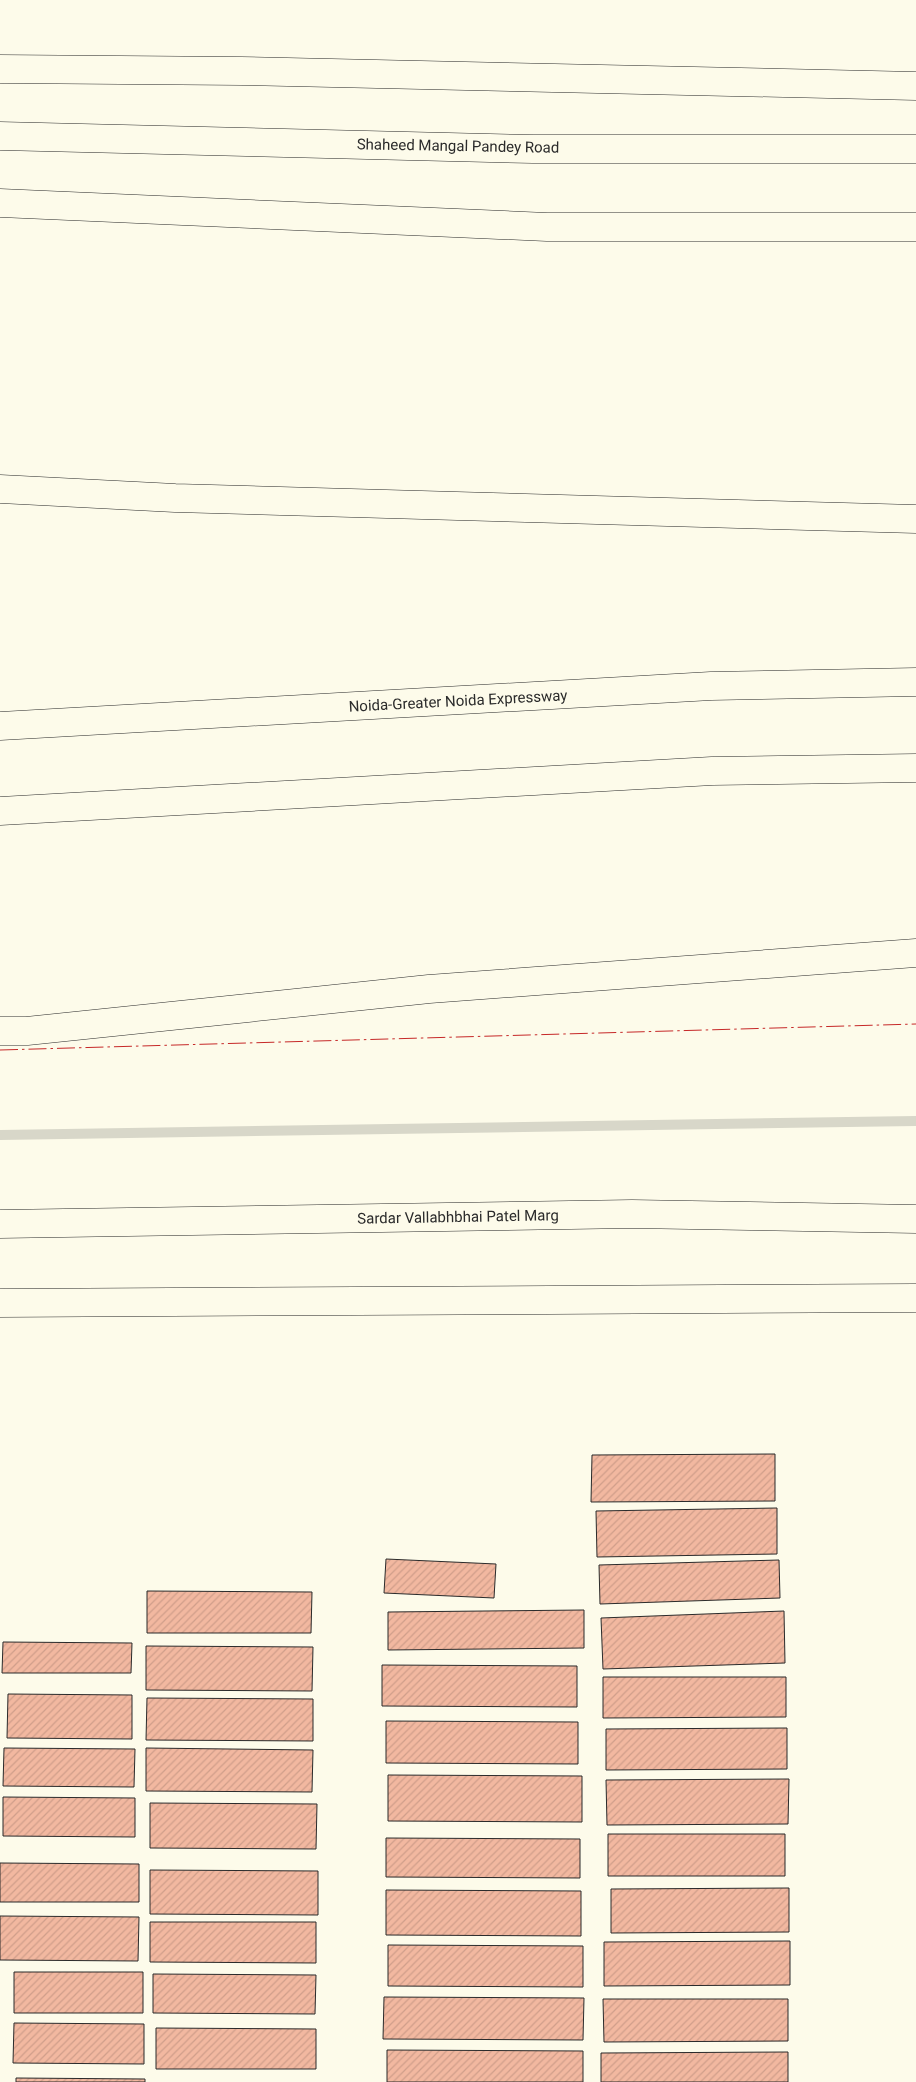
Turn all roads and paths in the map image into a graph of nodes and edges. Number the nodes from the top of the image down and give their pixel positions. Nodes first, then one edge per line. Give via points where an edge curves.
1 (0, 69) edge
2 (916, 86) edge
3 (0, 136) edge
4 (916, 149) edge
5 (0, 203) edge
6 (916, 227) edge
7 (0, 489) edge
8 (916, 519) edge
9 (916, 682) edge
10 (0, 726) edge
11 (916, 768) edge
12 (0, 811) edge
13 (916, 953) edge
14 (0, 1031) edge
15 (916, 1220) edge
16 (0, 1224) edge
17 (916, 1298) edge
18 (0, 1303) edge

1 - 2 main road
3 - 4 main road, Shaheed Mangal Pandey Road via 533,149
5 - 6 main road via 547,227
7 - 8 main road via 185,498
9 - 10 main road, Noida-Greater Noida Expressway via 711,686
11 - 12 main road via 712,771
13 - 14 main road via 429,988 26,1031
15 - 16 main road, Sardar Vallabhbhai Patel Marg via 632,1214
17 - 18 main road

